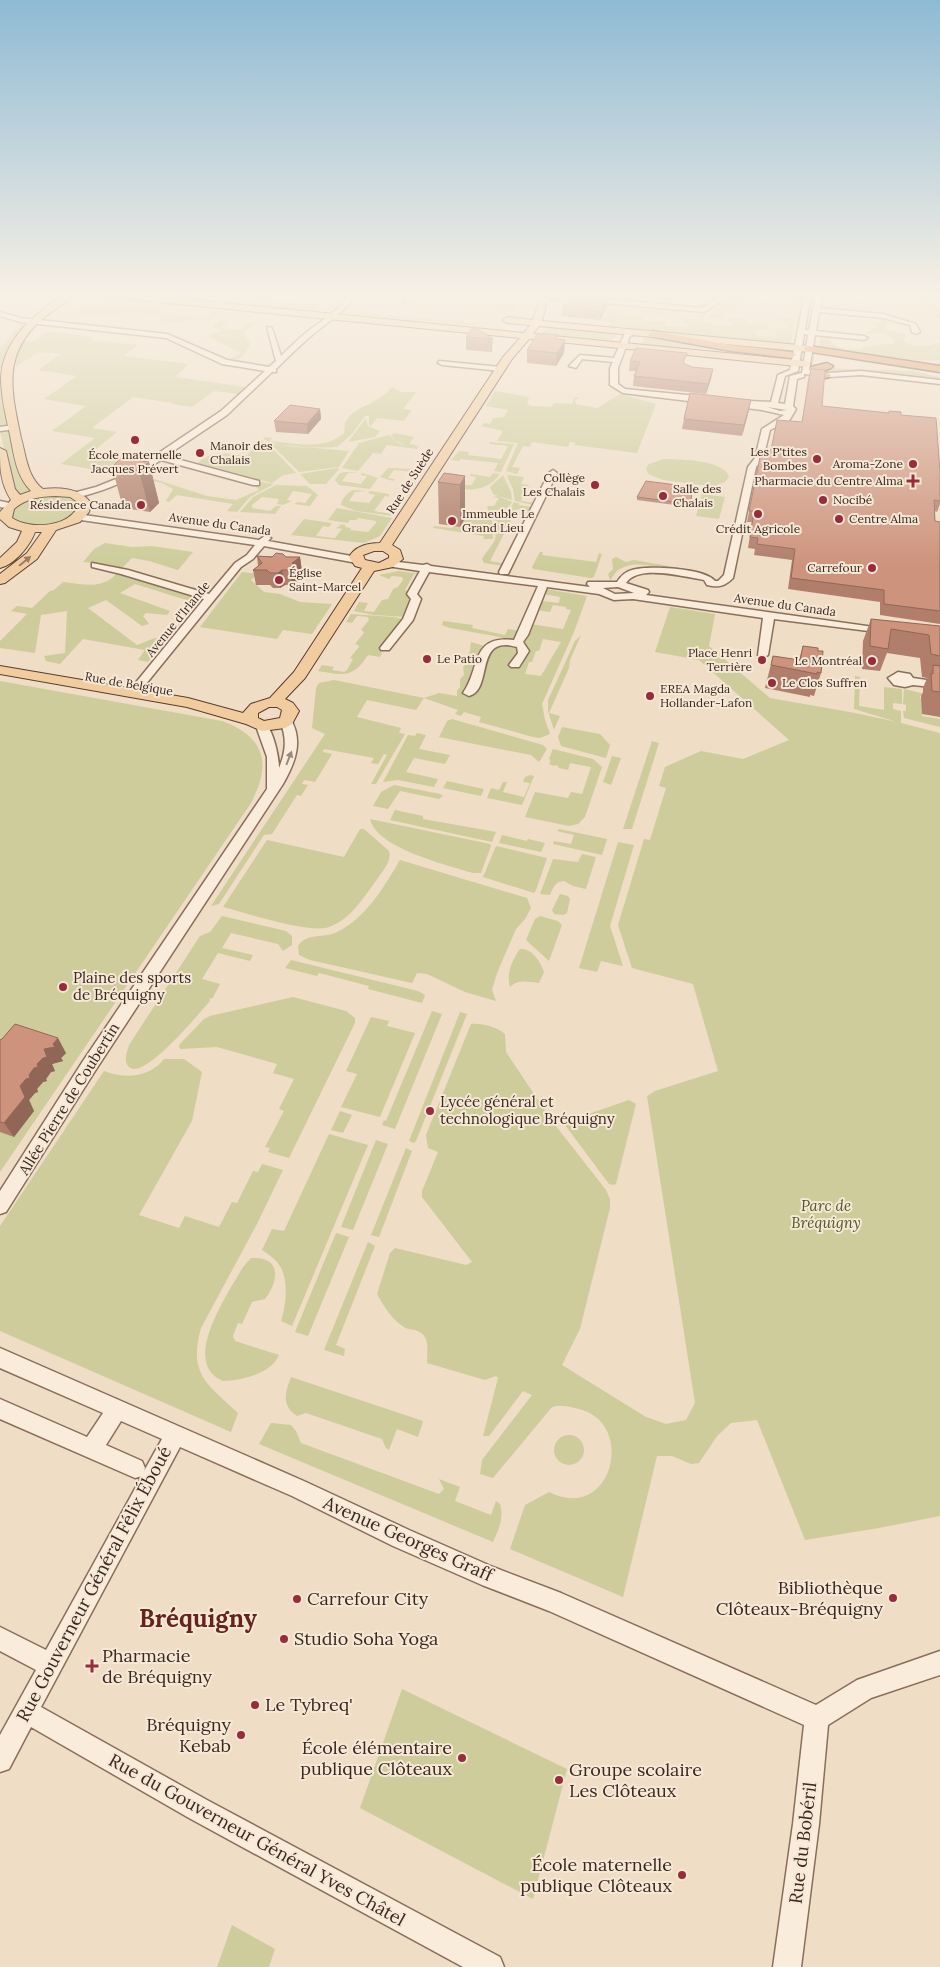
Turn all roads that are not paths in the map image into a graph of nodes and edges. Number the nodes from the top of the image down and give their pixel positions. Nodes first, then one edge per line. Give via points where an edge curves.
1 (6, 385) edge
2 (256, 385) edge
3 (491, 385) edge
4 (614, 385) edge
5 (779, 385) edge
6 (792, 385) edge
7 (773, 408) junction
8 (789, 409) junction
9 (0, 425) edge
10 (13, 425) junction
11 (0, 429) edge
12 (0, 451) edge
13 (161, 457) junction
14 (553, 473) dead end
15 (256, 483) dead end
16 (40, 493) junction
17 (10, 503) edge
18 (80, 506) junction
19 (51, 528) junction
20 (29, 529) junction
21 (260, 540) junction
22 (390, 555) junction
23 (363, 559) junction
24 (0, 564) edge
25 (96, 565) dead end
26 (427, 568) junction
27 (504, 572) junction
28 (721, 577) junction
29 (0, 580) edge
30 (544, 583) junction
31 (606, 589) junction
32 (625, 590) junction
33 (211, 598) junction
34 (769, 615) junction
35 (517, 643) junction
36 (385, 648) dead end
37 (763, 655) dead end
38 (0, 662) edge
39 (515, 665) dead end
40 (0, 670) edge
41 (910, 681) dead end
42 (940, 685) edge
43 (136, 690) junction
44 (469, 693) dead end
45 (277, 709) junction
46 (257, 723) junction
47 (271, 793) junction
48 (0, 1206) edge
49 (0, 1358) edge
50 (0, 1409) edge
51 (117, 1409) junction
52 (175, 1435) junction
53 (91, 1450) junction
54 (135, 1468) dead end
55 (0, 1639) edge
56 (940, 1663) edge
57 (51, 1665) junction
58 (26, 1711) junction
59 (817, 1718) junction
60 (0, 1760) edge
61 (490, 1967) edge
62 (787, 1967) edge

1 - 10 main road
2 - 13 street via 226,412
3 - 22 main road, Rue de Suède
4 - 7 street via 627,391
5 - 7 street
6 - 8 street
7 - 8 street
7 - 28 street via 773,419 760,427 753,458 745,466
8 - 28 street via 786,419 766,429 760,458 752,467 730,574
9 - 10 street
10 - 11 street
10 - 16 main road via 22,467
12 - 17 main road
13 - 15 street
13 - 18 street via 127,478 99,489
14 - 27 street
16 - 17 main road
16 - 18 main road via 57,492
17 - 20 main road via 6,519
18 - 19 main road via 66,523
18 - 21 street, Avenue du Canada
19 - 20 main road
29 -> 19 main road via 32,556
20 - 24 main road via 17,551
21 - 23 street, Avenue du Canada
21 - 33 street, Avenue d'Irlande via 250,557 242,561
22 - 23 main road
22 - 23 main road via 372,547
22 - 26 street
22 - 27 street
23 - 45 main road via 300,675 300,686
25 - 33 street
26 - 30 street
26 - 36 street via 412,594 416,599 412,611
27 - 31 street
28 - 32 street via 725,582 717,584 708,582 707,578 642,570 623,577
30 - 31 street
30 - 35 street
31 - 32 street via 614,597
32 - 34 street, Avenue du Canada
32 - 34 street, Avenue du Canada via 898,631
33 - 43 street, Avenue d'Irlande
34 - 37 street
35 - 39 street via 524,650
35 - 44 street via 497,644 484,650
38 - 43 main road, Rue de Belgique
40 - 43 main road, Rue de Belgique
41 - 42 street
43 - 45 main road, Rue de Belgique
43 - 46 main road, Rue de Belgique
45 - 46 main road via 278,725
45 - 46 main road via 252,710 249,716
47 -> 45 street, Allée Pierre de Coubertin via 288,762 293,740
46 - 47 street via 273,757
47 - 48 street, Allée Pierre de Coubertin via 98,1052
49 - 51 street, Avenue Georges Graff
50 - 53 street
51 - 52 street, Avenue Georges Graff
51 - 53 street
52 - 57 street, Rue Gouverneur Général Félix Éboué
52 - 59 street, Avenue Georges Graff via 410,1542 553,1601
53 - 54 street
55 - 57 street
56 - 59 street via 865,1688
57 - 58 street, Rue Gouverneur Général Félix Éboué
58 - 60 street, Rue Gouverneur Général Félix Éboué
58 - 61 street, Rue du Gouverneur Général Yves Châtel via 198,1809
59 - 62 street, Rue du Bobéril

